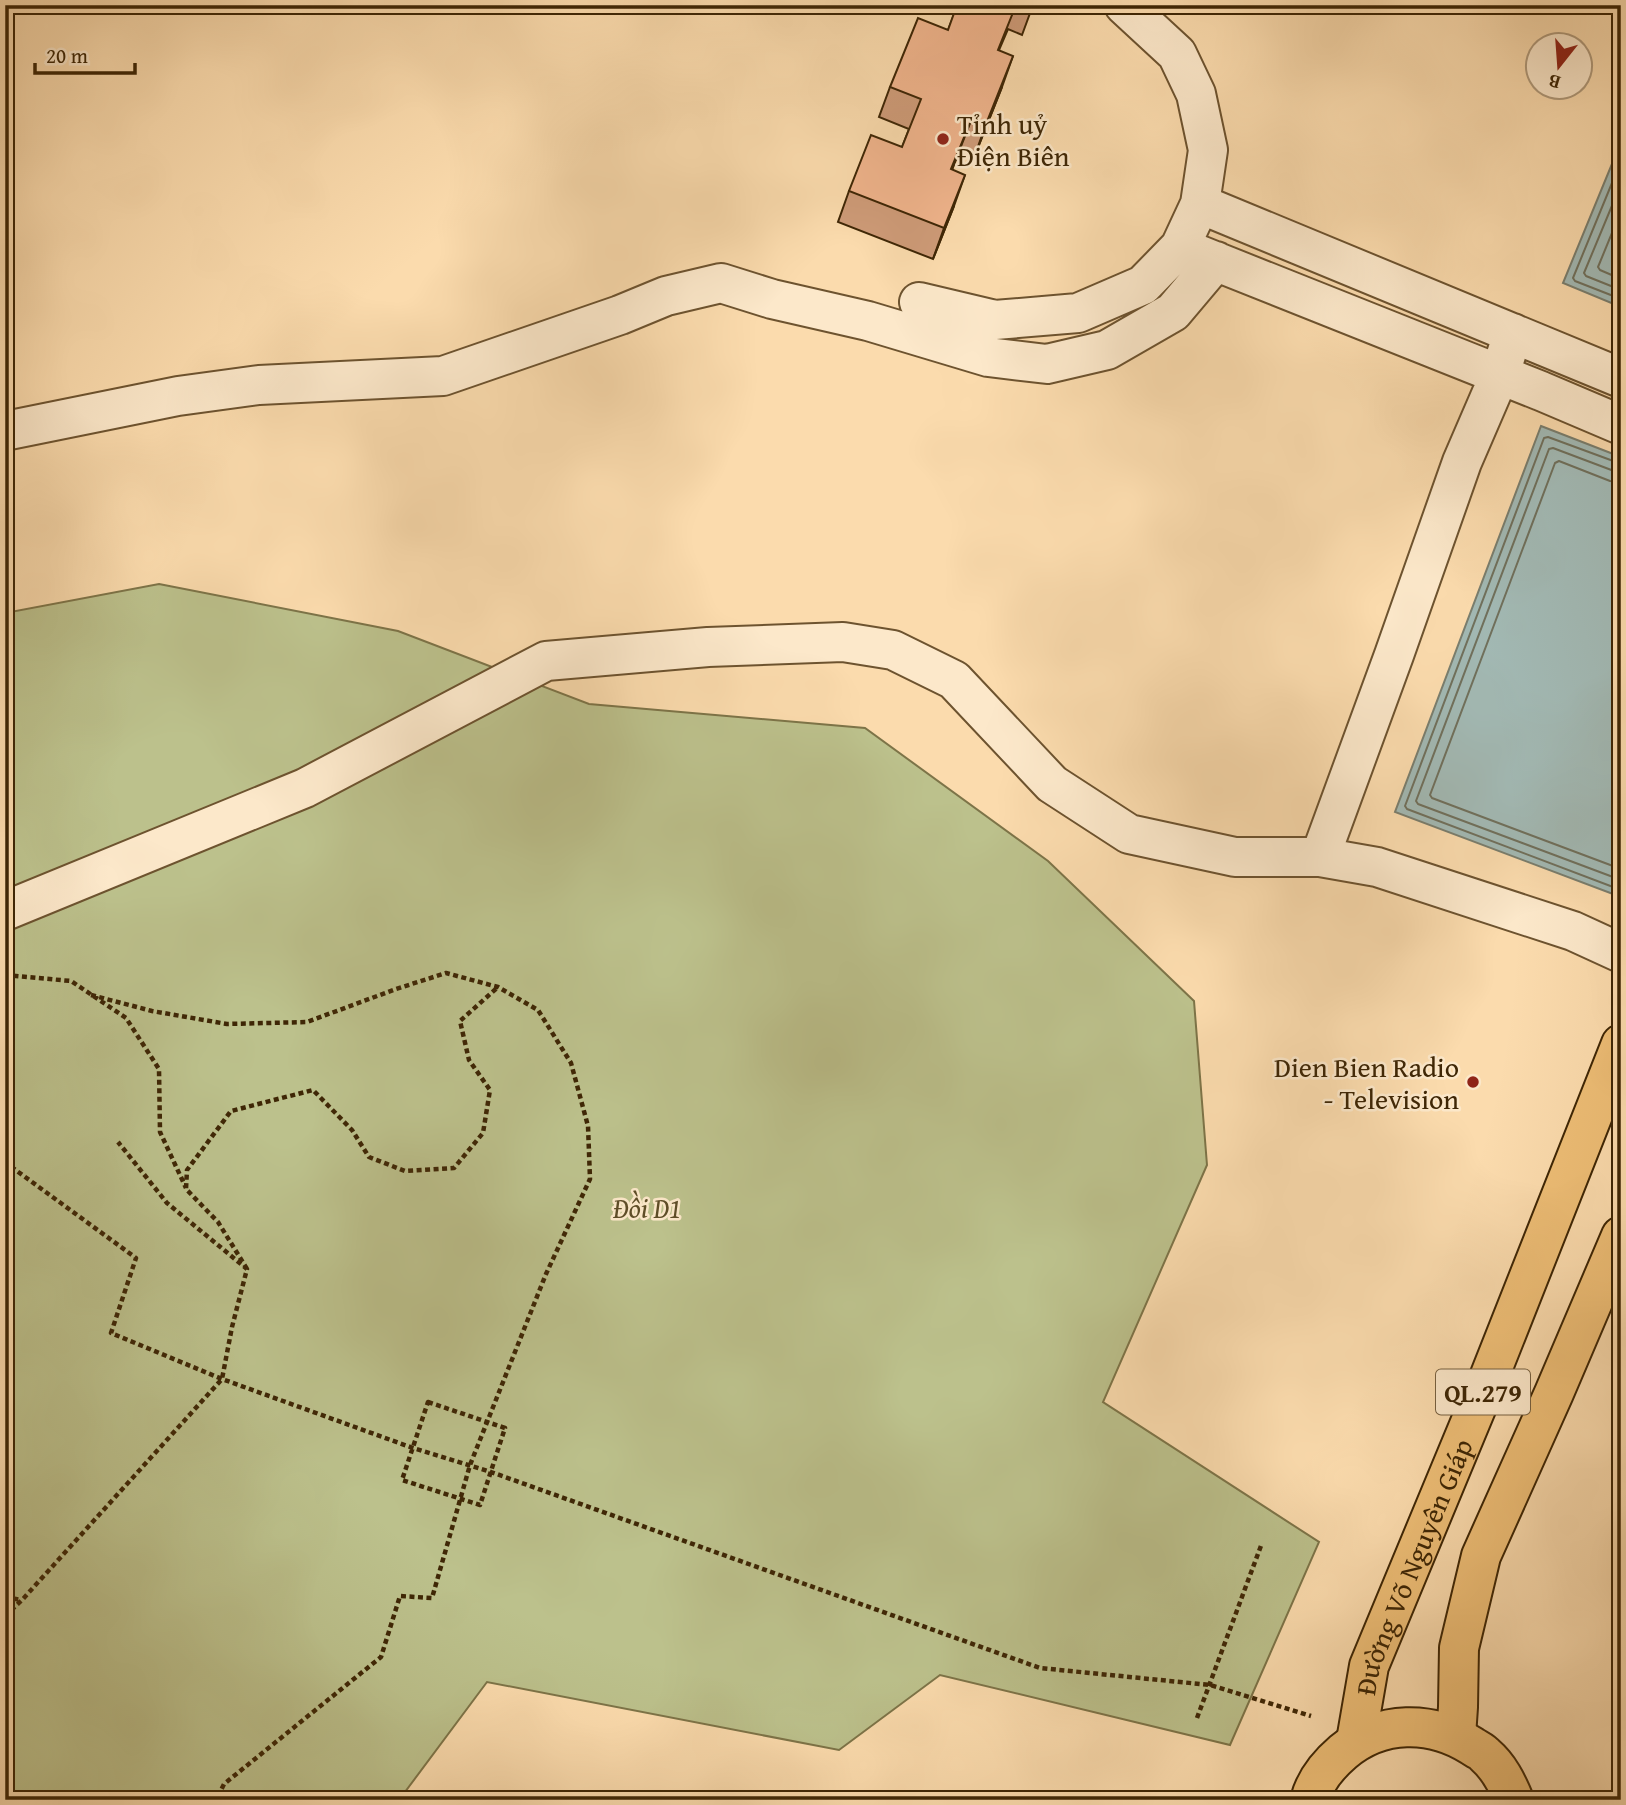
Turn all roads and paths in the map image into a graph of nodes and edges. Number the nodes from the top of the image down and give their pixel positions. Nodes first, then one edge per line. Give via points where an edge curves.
1 (1124, 5) edge
2 (1200, 204) junction
3 (1181, 247) junction
4 (1216, 261) junction
5 (919, 302) dead end
6 (1513, 332) junction
7 (1500, 374) junction
8 (1621, 378) edge
9 (1621, 425) edge
10 (5, 431) edge
11 (1320, 857) junction
12 (5, 911) edge
13 (1621, 953) edge
14 (5, 975) edge
15 (498, 987) junction
16 (91, 995) junction
17 (1621, 1044) edge
18 (118, 1142) dead end
19 (5, 1165) edge
20 (186, 1189) junction
21 (1621, 1237) edge
22 (247, 1269) junction
23 (222, 1379) junction
24 (413, 1448) junction
25 (470, 1465) junction
26 (491, 1472) junction
27 (1262, 1543) dead end
28 (5, 1597) edge
29 (22, 1600) junction
30 (5, 1616) edge
31 (1210, 1685) junction
32 (1311, 1716) dead end
33 (1197, 1718) dead end
34 (1456, 1736) junction
35 (1356, 1741) junction
36 (216, 1800) edge
37 (1310, 1800) edge
38 (1514, 1800) edge

1 - 2 street via 1177,54 1196,94 1208,150
2 - 3 street
2 - 6 street
3 - 4 street
3 - 5 street via 1143,285 1078,313 995,320
4 - 7 street
4 - 10 street via 1173,312 1107,350 1047,364 988,357 721,283 666,296 443,376 259,385 178,396
6 - 7 street
6 - 8 street
7 - 9 street
7 - 11 street via 1462,462
11 - 12 street via 1235,857 1129,834 1052,784 954,680 893,650 843,642 708,646 546,661 306,788
11 - 13 street via 1377,867 1573,931
14 - 16 path via 71,981
15 - 16 path via 446,973 307,1022 227,1024
15 - 20 path via 460,1021 469,1060 490,1090 483,1133 454,1168 405,1171 369,1157 352,1130 313,1090 232,1111 187,1170
15 - 25 path via 538,1010 571,1063 587,1126 590,1179 546,1274
16 - 20 path via 126,1018 159,1069 160,1132
17 - 35 highway, Đường Võ Nguyên Giáp / QL.279 via 1369,1666
18 - 22 path via 167,1203
19 - 23 path via 136,1258 111,1333
20 - 22 path via 218,1222
21 - 34 highway, Đường Võ Nguyên Giáp / QL.279 via 1481,1556 1459,1648
22 - 23 path
23 - 24 path
23 - 29 path
24 - 25 path
24 - 26 path via 402,1480 480,1505
24 - 26 path via 428,1402 505,1428
25 - 26 path
25 - 36 path via 432,1598 400,1596 381,1657 223,1784
26 - 31 path via 1040,1668
27 - 31 path
28 - 29 path
29 - 30 path
31 - 32 path
31 - 33 path
34 - 35 highway via 1423,1727 1388,1729
34 - 38 highway via 1485,1754
35 - 37 highway via 1330,1763

